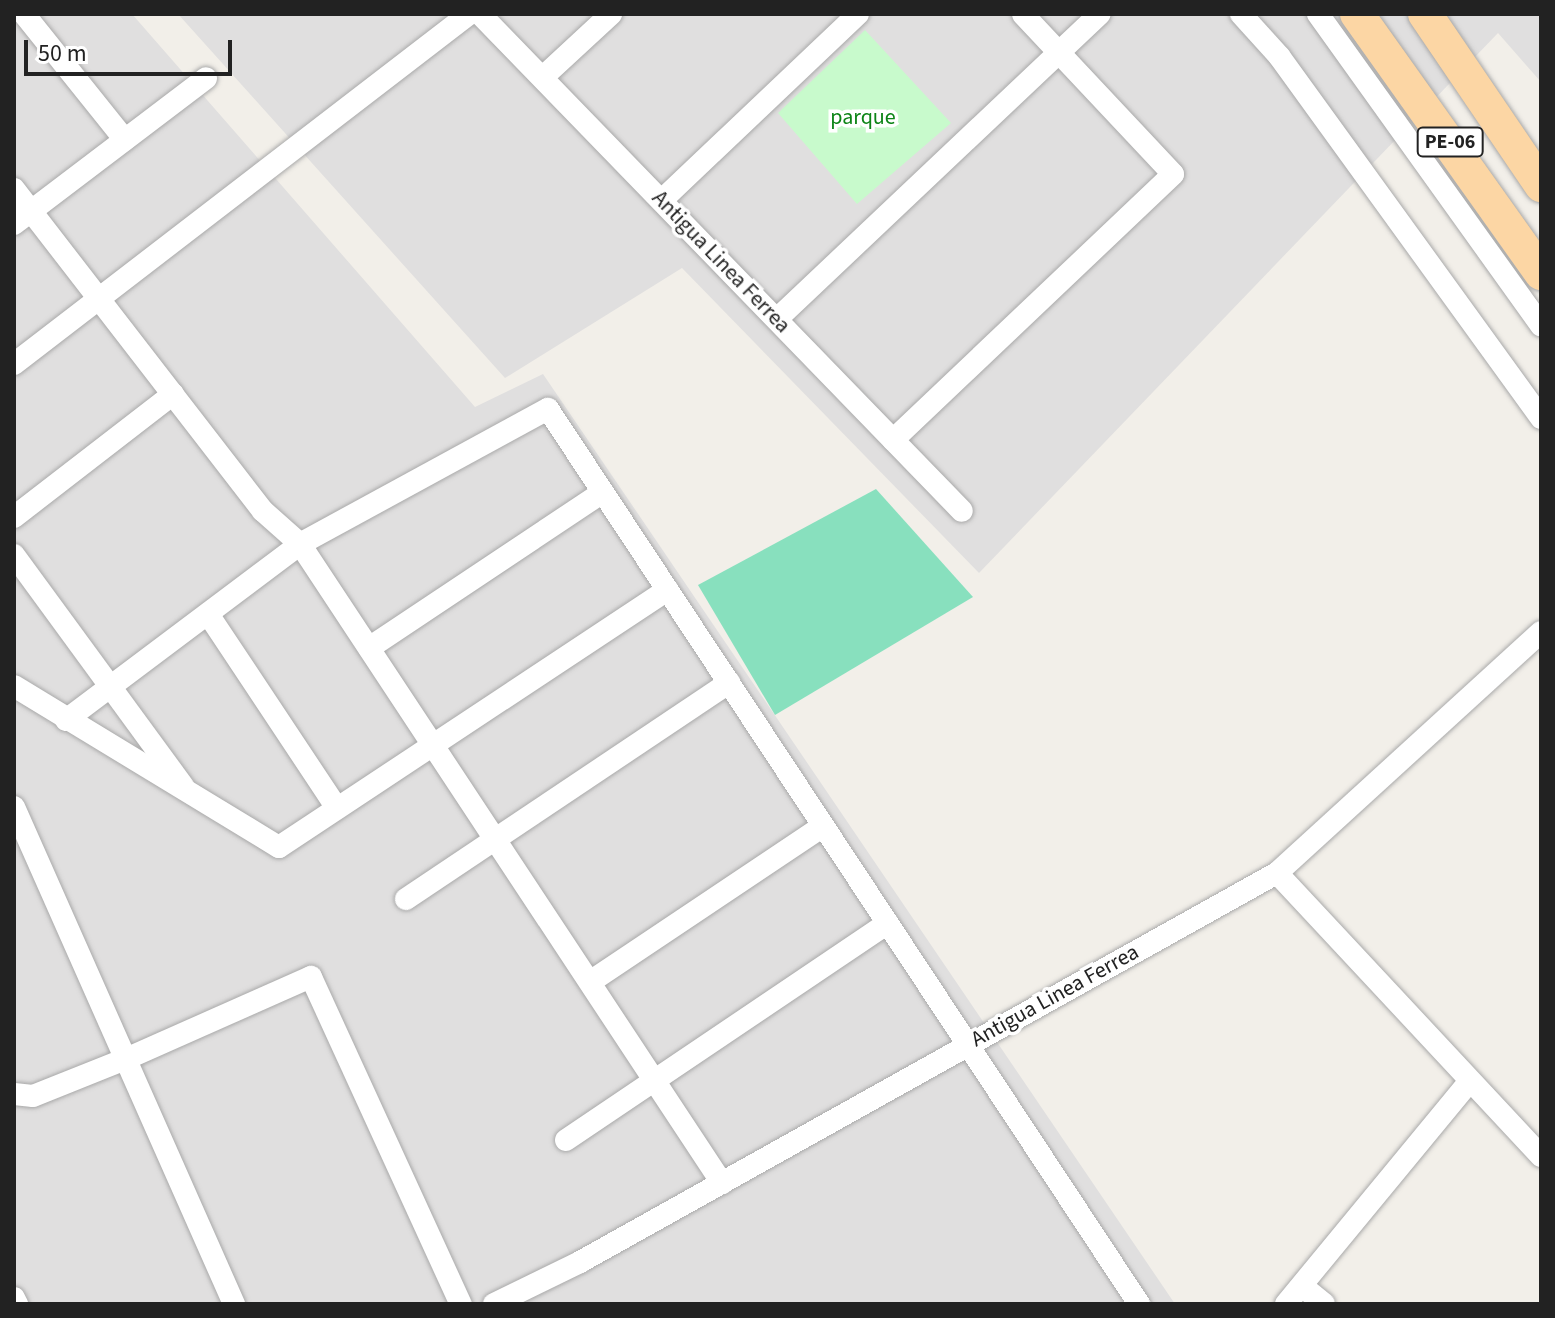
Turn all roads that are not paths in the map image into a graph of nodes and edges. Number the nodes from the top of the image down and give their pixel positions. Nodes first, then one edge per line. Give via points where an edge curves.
1 (24, 14) edge
2 (469, 14) edge
3 (480, 14) edge
4 (611, 14) edge
5 (858, 14) edge
6 (1023, 14) edge
7 (1099, 14) edge
8 (1241, 14) edge
9 (1318, 14) edge
10 (1357, 14) edge
11 (1425, 14) edge
12 (1059, 52) junction
13 (543, 77) junction
14 (206, 78) dead end
15 (125, 140) junction
16 (1541, 185) edge
17 (14, 189) edge
18 (662, 200) junction
19 (23, 218) edge
20 (1541, 273) edge
21 (101, 302) junction
22 (777, 319) junction
23 (1541, 325) edge
24 (14, 364) edge
25 (173, 394) junction
26 (1541, 418) edge
27 (893, 440) junction
28 (603, 492) junction
29 (962, 511) dead end
30 (14, 517) edge
31 (300, 544) junction
32 (14, 555) edge
33 (668, 590) junction
34 (208, 614) junction
35 (1541, 632) edge
36 (369, 648) junction
37 (729, 683) junction
38 (14, 686) edge
39 (111, 687) junction
40 (66, 720) junction
41 (433, 745) junction
42 (189, 793) junction
43 (14, 807) edge
44 (337, 808) junction
45 (823, 826) junction
46 (496, 840) junction
47 (1277, 873) junction
48 (406, 899) dead end
49 (888, 923) junction
50 (590, 982) junction
51 (969, 1045) junction
52 (128, 1058) junction
53 (655, 1080) junction
54 (1470, 1081) junction
55 (14, 1094) edge
56 (566, 1140) dead end
57 (1541, 1156) edge
58 (722, 1183) junction
59 (1302, 1286) junction
60 (14, 1298) edge
61 (17, 1304) edge
62 (234, 1304) edge
63 (461, 1304) edge
64 (494, 1304) edge
65 (1139, 1304) edge
66 (1286, 1304) edge
67 (1324, 1304) edge

1 - 15 street
2 - 21 street
3 - 13 street, Antigua Linea Ferrea
4 - 13 street
5 - 18 street
6 - 12 street
7 - 12 street
8 - 26 street via 1279,56
9 - 23 street
10 - 20 main road, PE-06
11 - 16 main road, PE-06
12 - 22 street
12 - 27 street via 1173,174
13 - 18 street, Antigua Linea Ferrea
14 - 15 street
15 - 19 street
17 - 19 street
18 - 22 street, Antigua Linea Ferrea
19 - 21 street
21 - 24 street
21 - 25 street
22 - 27 street, Antigua Linea Ferrea
25 - 30 street
25 - 31 street via 263,511
27 - 29 street, Antigua Linea Ferrea
28 - 31 street via 548,409
28 - 33 street
28 - 36 street
31 - 34 street
31 - 36 street
32 - 39 street
33 - 37 street
33 - 41 street
34 - 39 street
34 - 44 street
35 - 47 street, Antigua Linea Ferrea
36 - 41 street
37 - 45 street
37 - 46 street
38 - 40 street
39 - 40 street
39 - 42 street
40 - 42 street
41 - 44 street
41 - 46 street
42 - 44 street via 279,847
43 - 52 street
45 - 49 street
45 - 50 street
46 - 48 street
46 - 50 street
47 - 51 street, Antigua Linea Ferrea
47 - 54 street
49 - 51 street
49 - 53 street
50 - 53 street
51 - 58 street, Antigua Linea Ferrea
51 - 65 street
52 - 55 street via 33,1096
52 - 62 street
52 - 63 street via 311,977
53 - 56 street
53 - 58 street
54 - 57 street
54 - 59 street
58 - 64 street, Antigua Linea Ferrea
59 - 66 street
59 - 67 street
60 - 61 street

